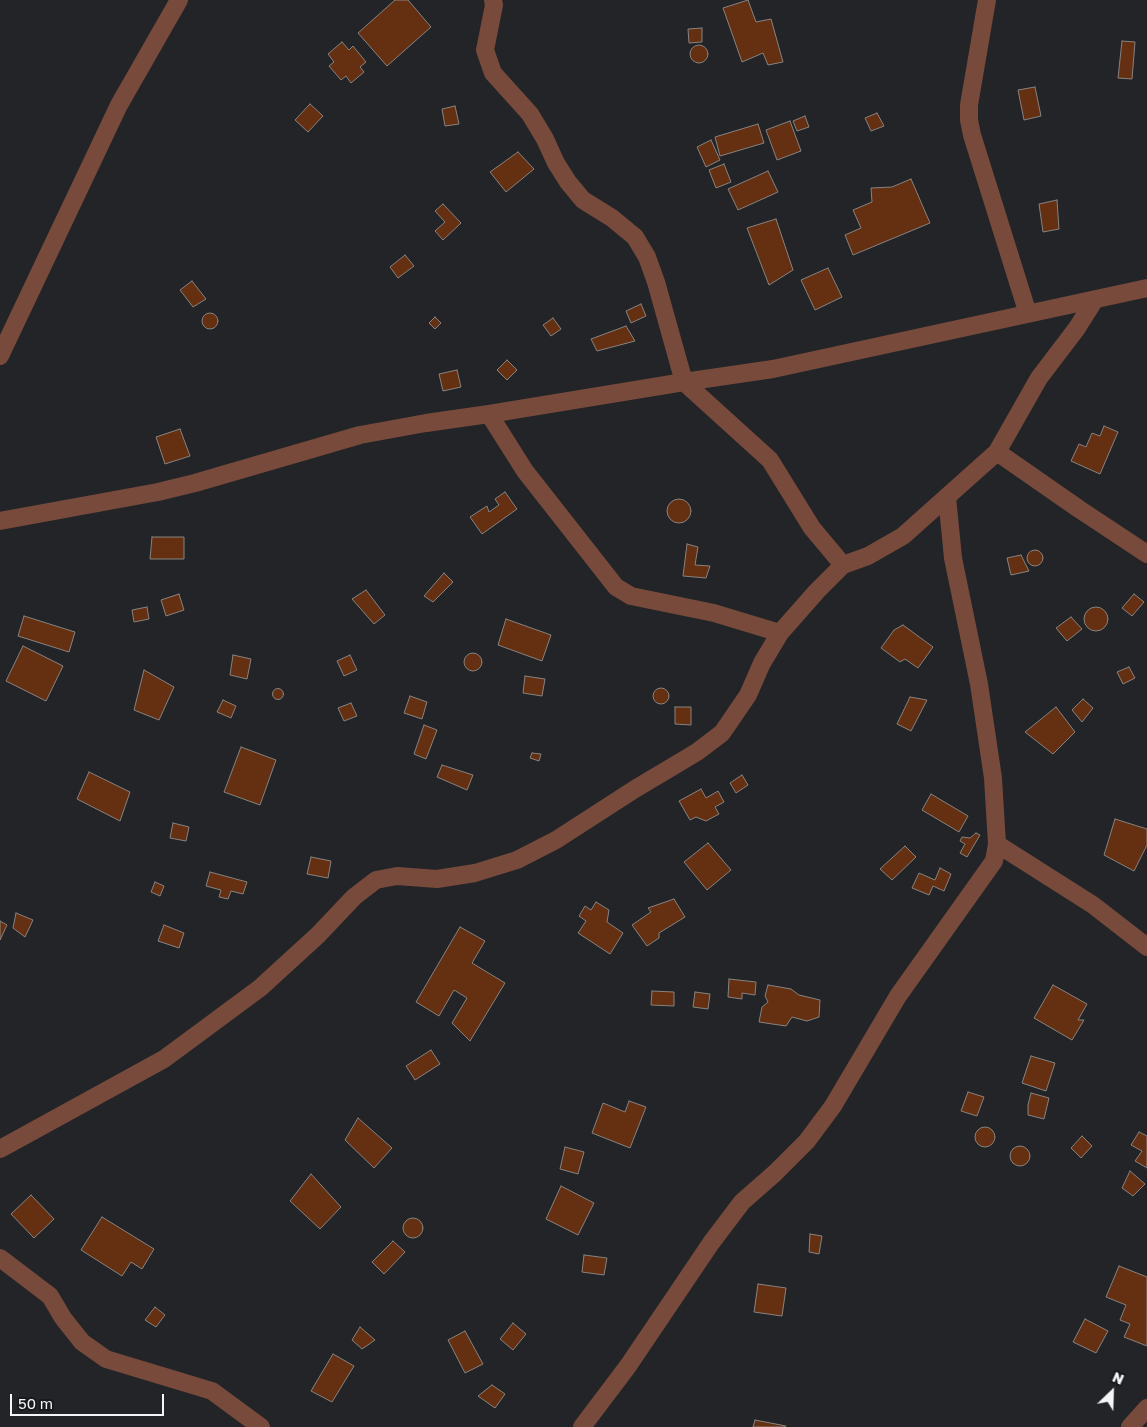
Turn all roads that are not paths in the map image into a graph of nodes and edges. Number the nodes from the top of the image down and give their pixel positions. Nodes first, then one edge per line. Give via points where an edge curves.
1 (179, 0) edge
2 (493, 0) edge
3 (986, 0) edge
4 (1147, 288) edge
5 (1094, 300) junction
6 (1028, 314) junction
7 (0, 356) edge
8 (684, 382) junction
9 (488, 414) junction
10 (997, 452) junction
11 (947, 497) junction
12 (0, 521) edge
13 (1147, 554) edge
14 (843, 565) junction
15 (780, 633) junction
16 (998, 844) junction
17 (1147, 947) edge
18 (0, 1149) edge
19 (0, 1258) edge
20 (1147, 1408) edge
21 (261, 1427) edge
22 (582, 1427) edge
23 (1130, 1427) edge

1 - 7 street via 120,105
2 - 8 street via 485,50 493,72 530,114 556,163 583,200 635,237 647,256
3 - 6 street via 968,105 969,120
4 - 5 street
5 - 6 street
5 - 10 street via 1039,378
6 - 8 street via 773,370
8 - 9 street
8 - 14 street via 770,460 812,528
9 - 12 street via 360,435 158,492
9 - 15 street via 525,471 616,587 632,596 714,613
10 - 11 street
10 - 13 street
11 - 14 street via 903,536 868,556
11 - 16 street via 953,558 979,684 993,778
14 - 15 street
15 - 18 street via 737,713 722,733 697,752 556,840 517,860 475,873 437,879 397,876 376,880 354,897 260,988 164,1059
16 - 17 street via 1093,905
16 - 22 street via 994,861 898,996 833,1106 806,1141 742,1202
19 - 21 street via 50,1296 82,1342 106,1359 212,1391
20 - 23 street

